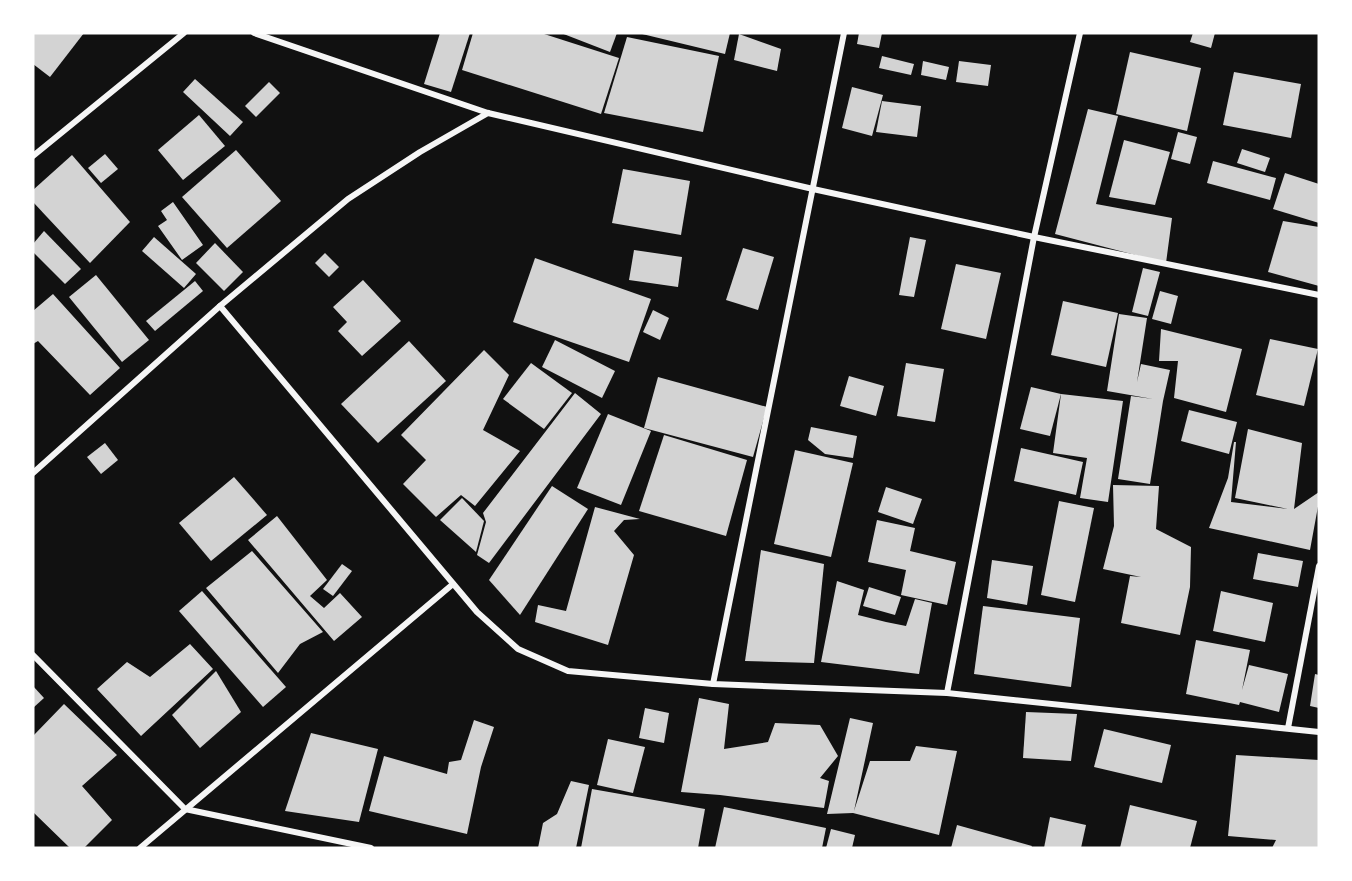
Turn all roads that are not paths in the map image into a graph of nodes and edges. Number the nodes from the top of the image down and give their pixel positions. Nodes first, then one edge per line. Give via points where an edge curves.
1 (184, 33) edge
2 (254, 33) edge
3 (844, 33) edge
4 (1080, 33) edge
5 (488, 113) junction
6 (33, 156) edge
7 (813, 189) junction
8 (1034, 237) junction
9 (1319, 294) edge
10 (220, 306) junction
11 (33, 473) edge
12 (1319, 566) edge
13 (453, 584) junction
14 (33, 656) edge
15 (713, 684) junction
16 (947, 693) junction
17 (1288, 728) junction
18 (1319, 732) edge
19 (185, 809) junction
20 (140, 848) edge
21 (371, 848) edge

1 - 6 street
2 - 5 street
3 - 7 street
4 - 8 street
5 - 7 street
5 - 10 street via 348,199
7 - 8 street
7 - 15 street
8 - 9 street
8 - 16 street
10 - 11 street
10 - 13 street
12 - 17 street
13 - 15 street via 518,649 568,670
13 - 19 street
14 - 19 street
15 - 16 street
16 - 17 street
17 - 18 street
19 - 20 street
19 - 21 street

